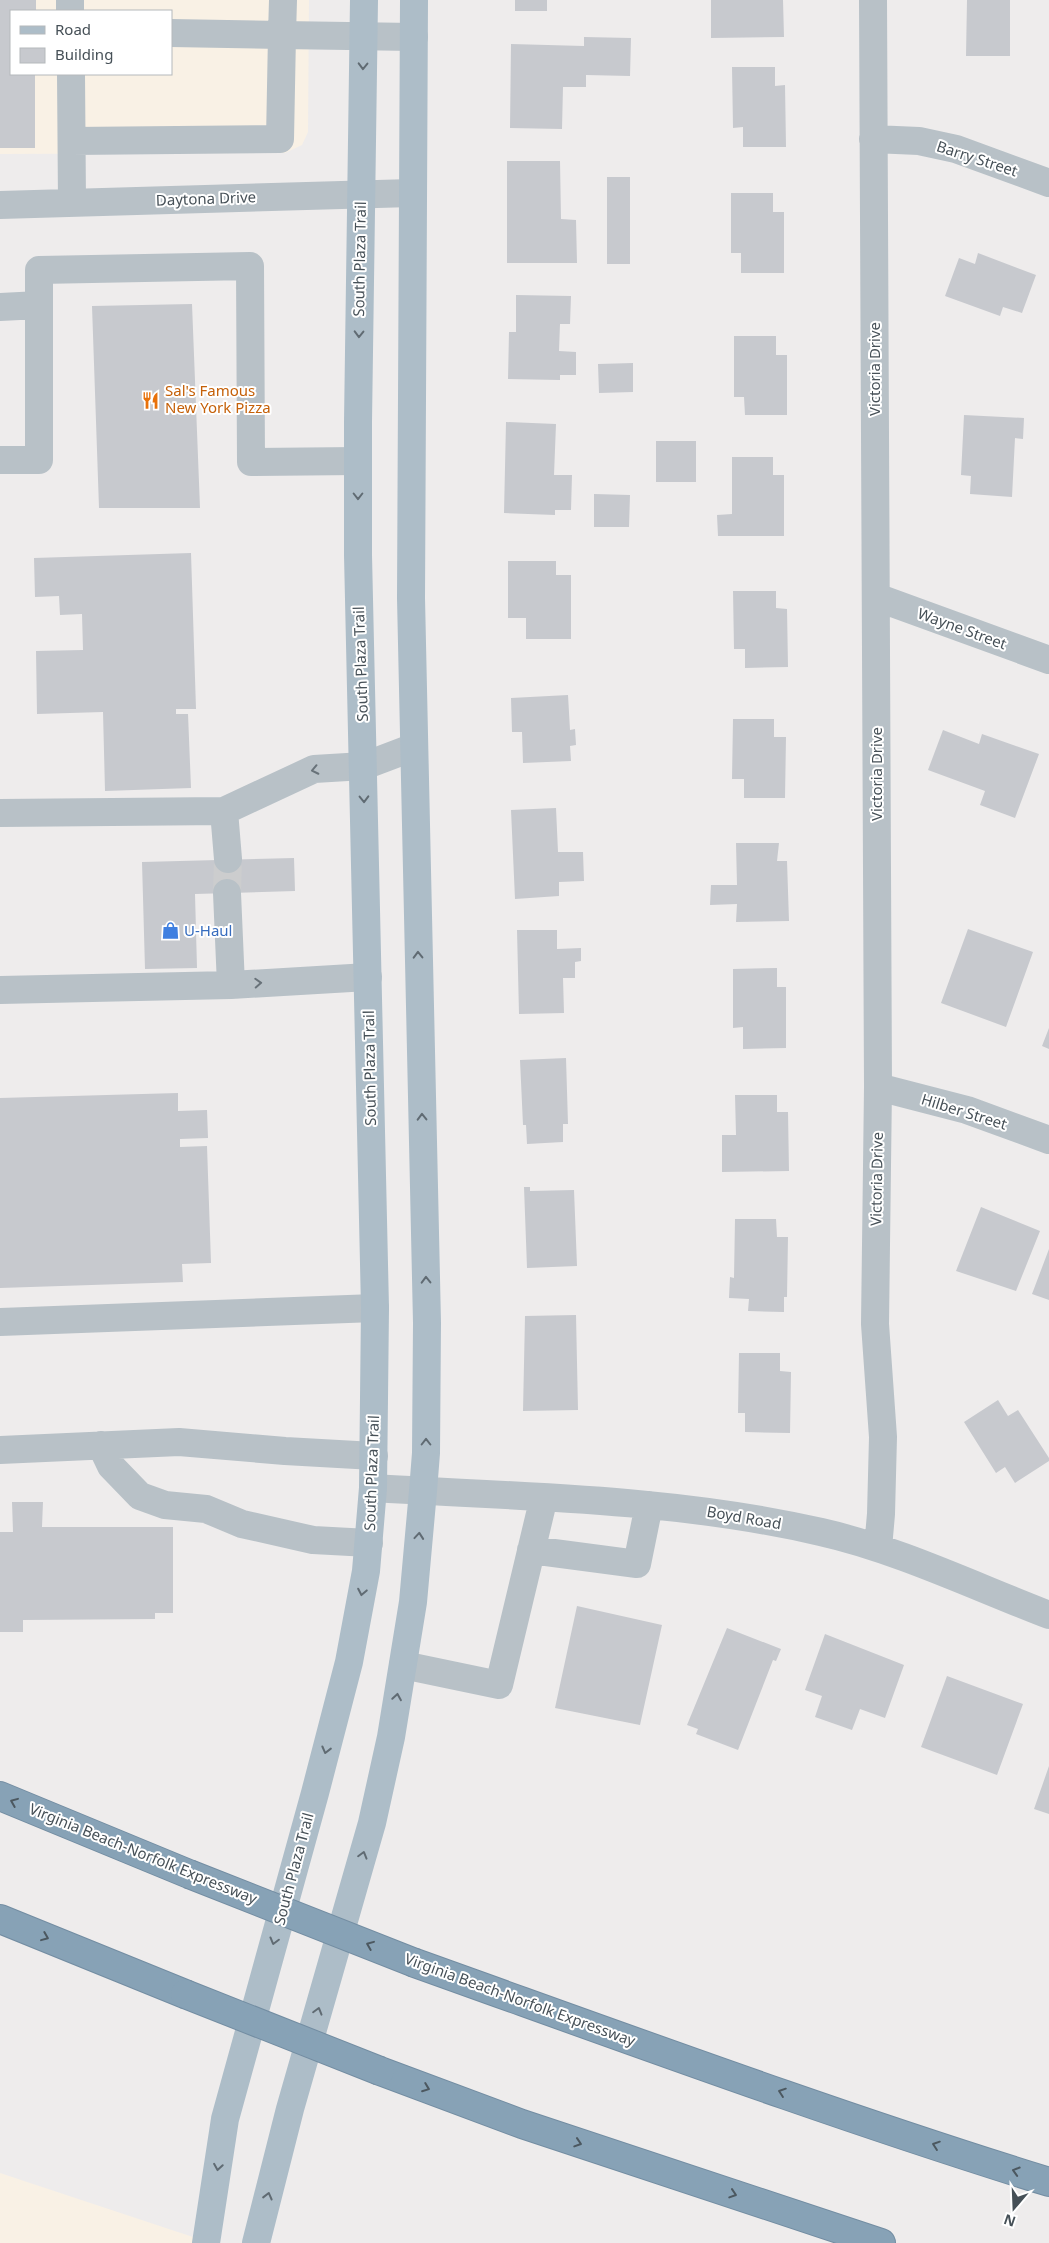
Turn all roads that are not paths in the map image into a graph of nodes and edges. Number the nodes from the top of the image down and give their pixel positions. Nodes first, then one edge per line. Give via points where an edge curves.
1 (283, 0) edge
2 (364, 0) edge
3 (414, 0) edge
4 (873, 0) edge
5 (172, 33) edge
6 (282, 35) junction
7 (364, 37) junction
8 (414, 37) junction
9 (71, 75) edge
10 (873, 139) junction
11 (72, 142) junction
12 (1049, 183) edge
13 (412, 193) junction
14 (362, 194) junction
15 (72, 203) junction
16 (0, 205) edge
17 (39, 306) junction
18 (0, 307) edge
19 (0, 460) edge
20 (358, 461) junction
21 (876, 597) junction
22 (1049, 660) edge
23 (414, 747) junction
24 (364, 766) junction
25 (224, 811) junction
26 (0, 813) edge
27 (228, 859) tunnel mouth
28 (228, 893) tunnel mouth
29 (368, 977) junction
30 (231, 985) junction
31 (0, 990) edge
32 (878, 1086) junction
33 (1049, 1140) edge
34 (375, 1308) junction
35 (0, 1322) edge
36 (101, 1445) junction
37 (0, 1450) edge
38 (374, 1456) junction
39 (373, 1488) junction
40 (423, 1491) junction
41 (544, 1497) junction
42 (649, 1505) junction
43 (369, 1543) junction
44 (878, 1548) junction
45 (531, 1550) junction
46 (1049, 1615) edge
47 (403, 1665) junction
48 (0, 1796) edge
49 (0, 1919) edge
50 (1049, 2182) edge
51 (206, 2243) edge
52 (256, 2243) edge
53 (881, 2243) edge

1 - 6 street
2 - 7 main road, South Plaza Trail
3 - 8 main road
4 - 10 street, Victoria Drive
5 - 6 street
6 - 7 street
6 - 11 street via 280,139
7 - 8 street
7 -> 14 main road, South Plaza Trail
8 - 13 main road
9 - 11 street
10 - 12 street, Barry Street via 919,141 956,149
10 - 21 street, Victoria Drive
11 - 15 street
13 - 14 street, Daytona Drive
13 - 23 main road
14 - 15 street, Daytona Drive
14 -> 20 main road, South Plaza Trail
15 - 16 street, Daytona Drive
17 - 18 street
17 - 19 street via 39,460
17 - 20 street via 39,270 250,266 252,462
20 -> 24 main road, South Plaza Trail
21 - 22 street, Wayne Street
21 - 32 street, Victoria Drive
23 - 24 street
40 -> 23 main road via 427,1323
24 -> 25 street via 314,769
24 -> 29 main road, South Plaza Trail
25 - 26 street
25 - 27 street
28 - 30 street
30 -> 29 street
29 - 34 main road, South Plaza Trail
30 - 31 street
32 - 33 street, Hilber Street via 967,1110
32 - 44 street, Victoria Drive via 875,1324 883,1438
34 - 35 street
34 - 38 main road, South Plaza Trail
36 - 37 street
36 - 38 street via 179,1442
36 - 43 street via 112,1466 140,1496 148,1499 165,1505 206,1509 242,1524 313,1540
38 - 39 main road, South Plaza Trail
39 - 40 street, Boyd Road
39 - 43 main road, South Plaza Trail
40 - 41 street, Boyd Road
47 -> 40 main road via 413,1602
41 - 42 street, Boyd Road
41 - 45 street
42 - 44 street, Boyd Road via 698,1509 822,1532
42 - 45 street via 637,1564
43 -> 51 main road, South Plaza Trail via 349,1662 225,2119
44 - 46 street, Boyd Road
45 - 47 street via 499,1685
52 -> 47 main road via 290,2109 372,1823
50 -> 48 highway, Virginia Beach-Norfolk Expressway, bridge via 690,2061 415,1963
49 -> 53 highway, bridge via 380,2071 522,2124

